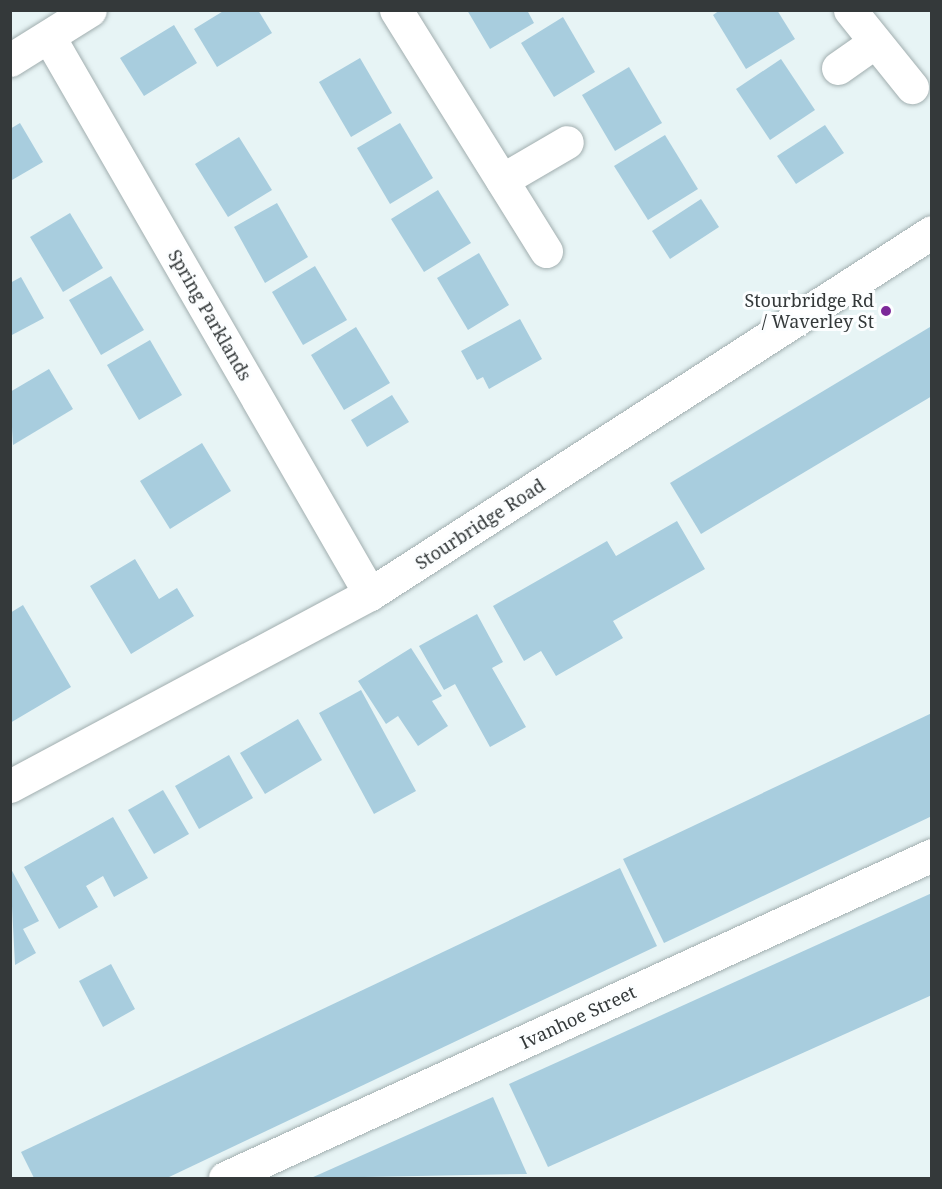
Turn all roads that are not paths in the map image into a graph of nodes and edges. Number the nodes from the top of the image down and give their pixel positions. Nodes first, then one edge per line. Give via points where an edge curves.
1 (90, 10) edge
2 (396, 10) edge
3 (850, 10) edge
4 (49, 37) junction
5 (875, 42) junction
6 (10, 60) edge
7 (838, 68) dead end
8 (912, 87) dead end
9 (567, 142) dead end
10 (502, 180) junction
11 (932, 232) edge
12 (546, 251) dead end
13 (370, 594) junction
14 (10, 786) edge
15 (932, 855) edge
16 (225, 1179) edge

1 - 4 street
2 - 10 street
3 - 5 street
4 - 6 street
4 - 13 street, Spring Parklands
5 - 7 street
5 - 8 street
9 - 10 street
10 - 12 street
11 - 13 street, Stourbridge Road
13 - 14 street, Stourbridge Road
15 - 16 street, Ivanhoe Street

